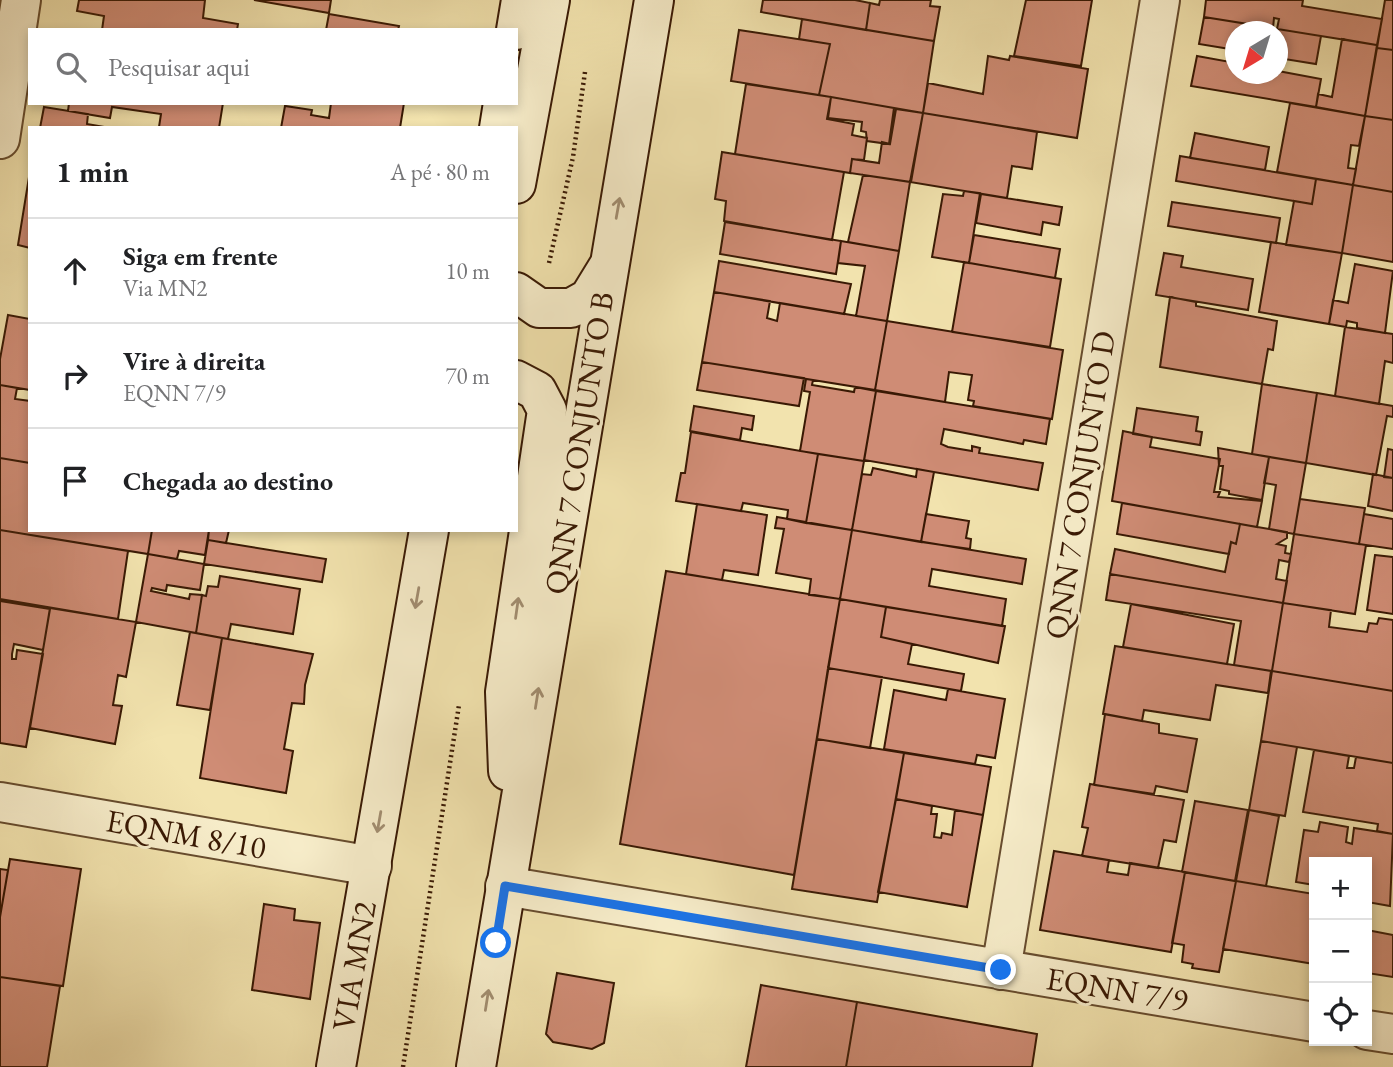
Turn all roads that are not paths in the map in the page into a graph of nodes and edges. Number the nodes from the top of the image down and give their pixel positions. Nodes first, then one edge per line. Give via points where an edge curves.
1 (21, 0) edge
2 (522, 0) edge
3 (550, 0) edge
4 (654, 0) edge
5 (1160, 0) edge
6 (516, 28) edge
7 (503, 105) edge
8 (499, 126) edge
9 (0, 139) edge
10 (518, 173) edge
11 (608, 266) junction
12 (518, 293) edge
13 (518, 381) edge
14 (429, 532) edge
15 (0, 802) edge
16 (512, 847) junction
17 (372, 866) junction
18 (505, 886) junction
19 (1001, 970) junction
20 (1309, 1020) edge
21 (1372, 1031) edge
22 (1393, 1034) edge
23 (336, 1067) edge
24 (476, 1067) edge

1 - 9 main road
2 - 6 main road
3 - 10 main road
11 -> 4 main road, QNN 7 CONJUNTO B
5 - 19 main road, QNN 7 CONJUNTO D
7 - 8 main road
11 - 12 main road via 589,298 571,308 539,309
16 -> 11 main road, QNN 7 CONJUNTO B
16 -> 13 main road via 505,692 547,410 537,391
14 -> 17 main road, VIA MN2
15 - 17 main road, EQNM 8/10
16 - 18 main road, QNN 7 CONJUNTO B
17 - 23 main road, VIA MN2
18 - 19 main road, EQNN 7/9
24 -> 18 main road
19 - 20 main road, EQNN 7/9
21 - 22 main road

